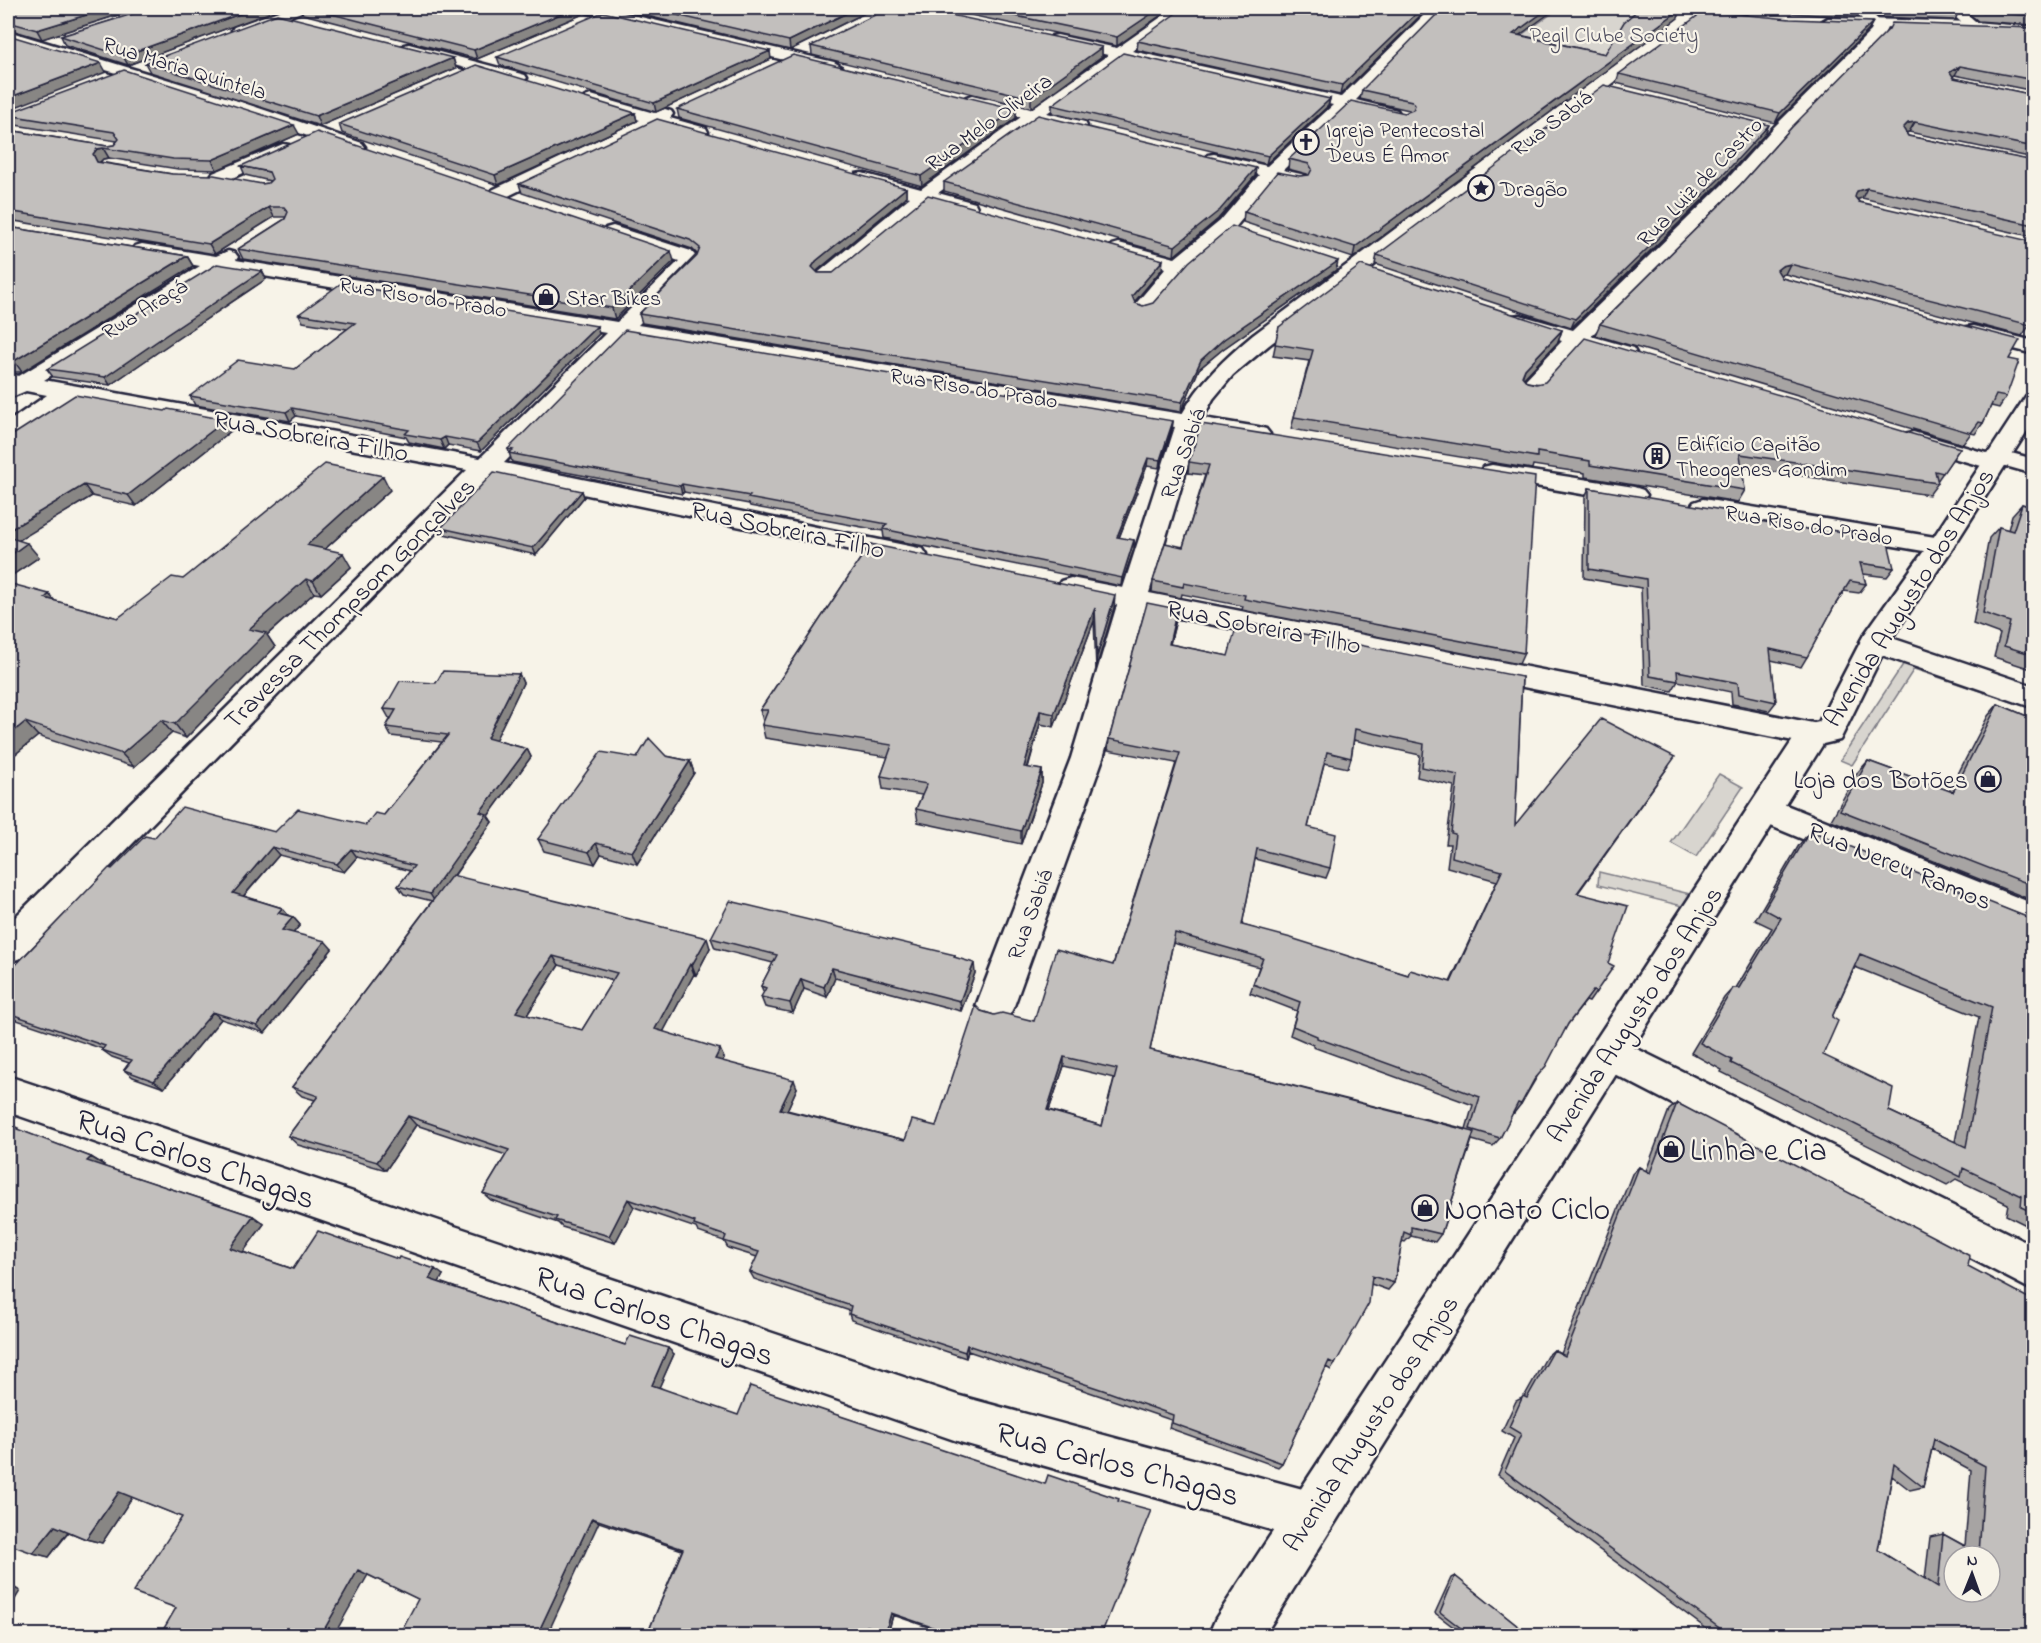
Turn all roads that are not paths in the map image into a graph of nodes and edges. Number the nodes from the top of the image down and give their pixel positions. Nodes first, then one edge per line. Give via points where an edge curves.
1 (1182, 8) edge
2 (1438, 8) edge
3 (1641, 8) edge
4 (1858, 8) edge
5 (1952, 8) edge
6 (610, 10) edge
7 (1697, 11) edge
8 (302, 14) edge
9 (585, 14) edge
10 (1754, 18) edge
11 (1809, 22) edge
12 (1876, 24) junction
13 (1974, 26) junction
14 (2034, 31) edge
15 (8, 35) edge
16 (227, 35) edge
17 (1040, 35) edge
18 (63, 39) edge
19 (396, 45) edge
20 (812, 47) edge
21 (38, 49) junction
22 (1121, 52) junction
23 (499, 57) edge
24 (793, 57) junction
25 (151, 64) edge
26 (478, 66) junction
27 (771, 66) edge
28 (850, 71) edge
29 (130, 72) junction
30 (456, 75) edge
31 (108, 81) edge
32 (533, 82) edge
33 (578, 96) edge
34 (953, 96) edge
35 (1345, 102) junction
36 (676, 110) edge
37 (1033, 115) junction
38 (1403, 115) edge
39 (655, 119) junction
40 (339, 125) edge
41 (1758, 125) edge
42 (1090, 129) edge
43 (1780, 131) junction
44 (318, 134) junction
45 (711, 135) edge
46 (374, 153) edge
47 (1203, 156) edge
48 (1270, 172) junction
49 (846, 173) edge
50 (199, 176) edge
51 (219, 177) junction
52 (1299, 179) edge
53 (247, 183) edge
54 (924, 195) junction
55 (520, 201) edge
56 (979, 210) edge
57 (1227, 225) junction
58 (596, 226) edge
59 (1248, 232) edge
60 (1101, 244) edge
61 (246, 245) edge
62 (125, 248) edge
63 (218, 262) junction
64 (1179, 265) junction
65 (826, 276) edge
66 (1143, 308) edge
67 (1498, 314) edge
68 (1954, 327) edge
69 (622, 330) junction
70 (1576, 339) junction
71 (2034, 348) edge
72 (1644, 359) edge
73 (12, 386) edge
74 (1531, 387) edge
75 (67, 392) junction
76 (2034, 401) edge
77 (1190, 422) junction
78 (8, 432) edge
79 (1892, 432) edge
80 (1283, 438) edge
81 (1994, 459) junction
82 (484, 466) junction
83 (2034, 467) edge
84 (1471, 469) edge
85 (1659, 500) edge
86 (1682, 503) edge
87 (1941, 546) junction
88 (936, 559) edge
89 (1052, 583) edge
90 (1133, 600) junction
91 (1874, 642) junction
92 (2034, 697) edge
93 (1814, 734) junction
94 (1766, 810) junction
95 (2034, 920) edge
96 (8, 947) edge
97 (995, 1006) dead end
98 (1609, 1052) junction
99 (8, 1094) edge
100 (2034, 1269) edge
101 (1310, 1516) junction
102 (1234, 1635) edge

1 - 22 street, Rua Melo Oliveira
2 - 35 street
3 - 7 street
4 - 12 street
5 - 13 street
6 - 9 street
6 - 24 street
7 - 10 street
7 - 77 street, Rua Sabiá via 1610,89 1354,268 1225,370 1203,397
8 - 16 street via 280,15
11 - 12 street
12 - 13 street
12 - 43 street, Rua Luiz de Castro via 1880,28 1878,33
13 - 14 street
15 - 21 street, Rua Maria Quintela
17 - 22 street
18 - 21 street
19 - 26 street
20 - 24 street
21 - 29 street, Rua Maria Quintela
22 - 35 street
22 - 37 street, Rua Melo Oliveira
23 - 26 street
24 - 27 street
24 - 28 street
25 - 29 street
26 - 30 street
26 - 32 street
29 - 31 street
29 - 44 street, Rua Maria Quintela
33 - 39 street
34 - 37 street
35 - 38 street
35 - 48 street
36 - 39 street
37 - 42 street
37 - 54 street, Rua Melo Oliveira
39 - 45 street
39 - 55 street via 493,192
40 - 44 street
41 - 43 street
43 - 70 street, Rua Luiz de Castro via 1728,189
44 - 46 street, Rua Maria Quintela
44 - 51 street
47 - 48 street
48 - 52 street
48 - 57 street
49 - 54 street
50 - 51 street
51 - 53 street
54 - 56 street
54 - 65 street, Rua Melo Oliveira
57 - 59 street
57 - 64 street
58 - 69 street, Travessa Thompsom Gonçalves via 690,259
60 - 64 street
61 - 63 street, Rua Araçá
62 - 63 street, Rua Riso do Prado
63 - 69 street, Rua Riso do Prado
63 - 73 street, Rua Araçá
64 - 66 street
67 - 70 street
68 - 71 street
69 - 77 street, Rua Riso do Prado
69 - 82 street, Travessa Thompsom Gonçalves
70 - 72 street
70 - 74 street, Rua Luiz de Castro
73 - 75 street, Rua Sobreira Filho
75 - 78 street
75 - 82 street, Rua Sobreira Filho
76 - 81 street, Avenida Augusto dos Anjos
77 - 80 street, Rua Riso do Prado
77 - 90 street, Rua Sabiá
79 - 81 street
81 - 83 street
81 - 87 street, Avenida Augusto dos Anjos
82 - 88 street, Rua Sobreira Filho
82 - 96 street, Travessa Thompsom Gonçalves
84 - 85 street
86 - 87 street, Rua Riso do Prado
87 - 91 street, Avenida Augusto dos Anjos
89 - 90 street, Rua Sobreira Filho
90 - 93 street, Rua Sobreira Filho
90 - 97 street, Rua Sabiá via 1087,758
91 - 92 street
91 - 93 street, Avenida Augusto dos Anjos via 1829,732
93 - 94 street, Avenida Augusto dos Anjos
94 - 95 street, Rua Nereu Ramos
94 - 98 street, Avenida Augusto dos Anjos
98 - 100 street
98 - 101 street, Avenida Augusto dos Anjos
99 - 101 street, Rua Carlos Chagas via 960,1419
101 - 102 street, Avenida Augusto dos Anjos

